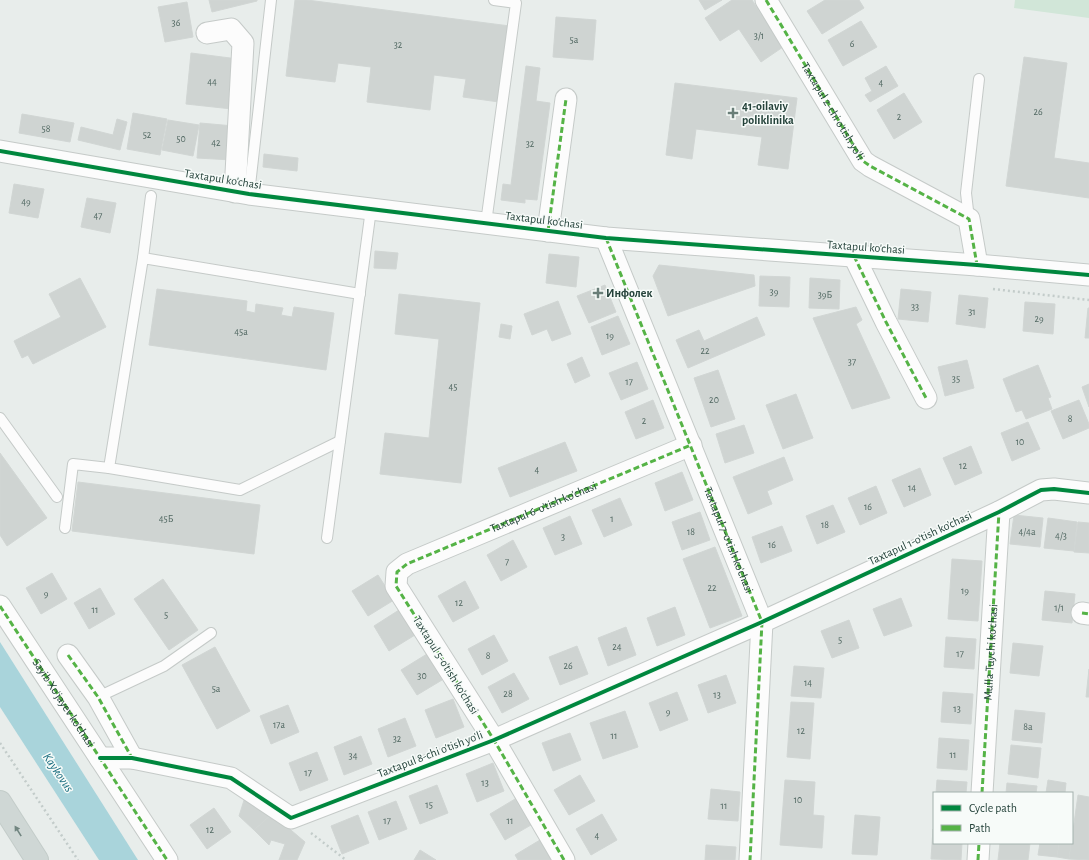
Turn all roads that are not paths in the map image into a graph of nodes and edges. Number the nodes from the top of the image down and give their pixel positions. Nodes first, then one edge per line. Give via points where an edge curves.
1 (271, 0) edge
2 (494, 0) edge
3 (766, 0) edge
4 (206, 33) dead end
5 (979, 79) dead end
6 (566, 99) dead end
7 (0, 151) edge
8 (242, 193) junction
9 (151, 196) dead end
10 (371, 209) junction
11 (969, 219) junction
12 (486, 223) junction
13 (548, 231) junction
14 (606, 238) junction
15 (854, 256) junction
16 (144, 258) junction
17 (977, 265) junction
18 (1089, 275) edge
19 (360, 294) junction
20 (926, 398) dead end
21 (0, 418) edge
22 (340, 441) junction
23 (691, 445) junction
24 (109, 468) junction
25 (1089, 493) edge
26 (57, 497) dead end
27 (999, 512) junction
28 (65, 528) dead end
29 (327, 538) dead end
30 (397, 572) joint
31 (0, 606) edge
32 (762, 622) junction
33 (211, 633) dead end
34 (68, 655) dead end
35 (98, 697) junction
36 (494, 740) junction
37 (100, 758) junction
38 (132, 758) junction
39 (982, 792) edge
40 (0, 802) edge
41 (980, 844) edge
42 (37, 860) edge
43 (167, 860) edge
44 (564, 860) edge
45 (750, 860) edge
46 (978, 860) edge

1 - 8 lane
2 - 12 lane via 516,3
3 - 11 street, Taxtapul 2-chi o'tish yo'li via 863,160
4 - 8 street via 231,29 242,43
5 - 11 lane via 966,193
6 - 13 street
7 - 8 street, Taxtapul ko'chasi
8 - 10 street, Taxtapul ko'chasi
9 - 16 lane
10 - 12 street, Taxtapul ko'chasi
10 - 19 lane
11 - 17 street
12 - 13 street, Taxtapul ko'chasi
13 - 14 street, Taxtapul ko'chasi
14 - 15 street, Taxtapul ko'chasi
14 - 23 street, Taxtapul 7-o'tish ko'chasi
15 - 17 street, Taxtapul ko'chasi
15 - 20 street
16 - 19 lane
16 - 24 lane
17 - 18 street, Taxtapul ko'chasi
19 - 22 lane
21 - 26 lane
22 - 24 lane via 240,490
22 - 29 lane
23 - 30 street, Taxtapul 6-o'tish ko'chasi via 407,564
23 - 32 street, Taxtapul 7-o'tish ko'chasi
24 - 28 lane via 73,464
25 - 27 street, Taxtapul 1-o'tish ko'chasi via 1054,488 1041,490
27 - 32 street, Taxtapul 1-o'tish ko'chasi
27 - 39 street, Mulla Tuychi ko'chasi
30 - 36 street, Taxtapul 5-o'tish ko'chasi via 396,586
31 - 37 street, Sayib Xo'jayev ko'chasi
32 - 36 street, Taxtapul 8-chi o'tish yo'li
32 - 45 street, Taxtapul 7-o'tish ko'chasi
33 - 35 lane via 164,666
34 - 35 street
35 - 38 street
36 - 38 street, Taxtapul 8-chi o'tish yo'li via 291,818 231,778
36 - 44 street, Taxtapul 5-o'tish ko'chasi
37 - 38 street
37 - 43 street, Sayib Xo'jayev ko'chasi
42 -> 40 main road
41 - 46 street

